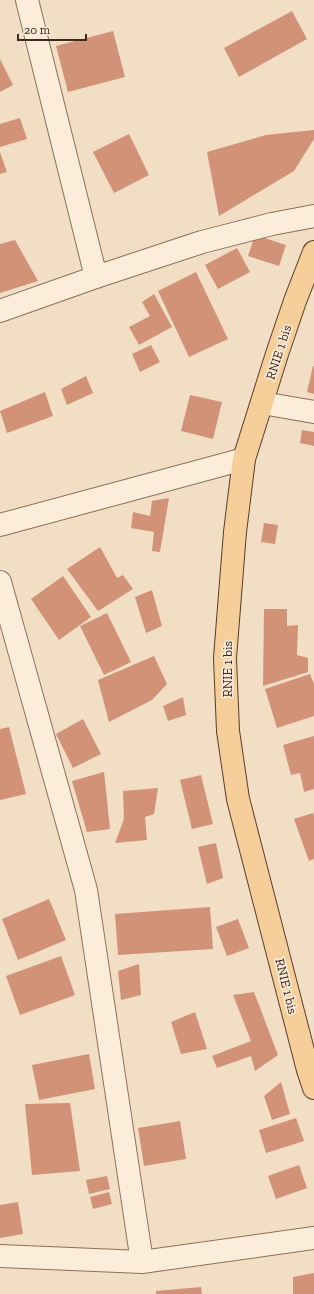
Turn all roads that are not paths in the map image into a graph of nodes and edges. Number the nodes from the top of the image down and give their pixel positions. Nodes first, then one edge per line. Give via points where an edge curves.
1 (27, 0) edge
2 (314, 216) edge
3 (314, 252) edge
4 (96, 277) junction
5 (0, 311) edge
6 (262, 403) junction
7 (314, 412) edge
8 (244, 459) junction
9 (0, 525) edge
10 (0, 582) edge
11 (312, 1075) edge
12 (314, 1238) edge
13 (0, 1256) edge
14 (142, 1262) junction

1 - 4 street
2 - 4 street via 202,242
3 - 6 main road, RNIE 1 bis via 295,301
4 - 5 street
6 - 7 street
6 - 8 main road, RNIE 1 bis
8 - 9 street
8 - 11 main road, RNIE 1 bis via 235,532 225,658 228,731 238,800
10 - 14 street via 86,890
12 - 14 street
13 - 14 street

